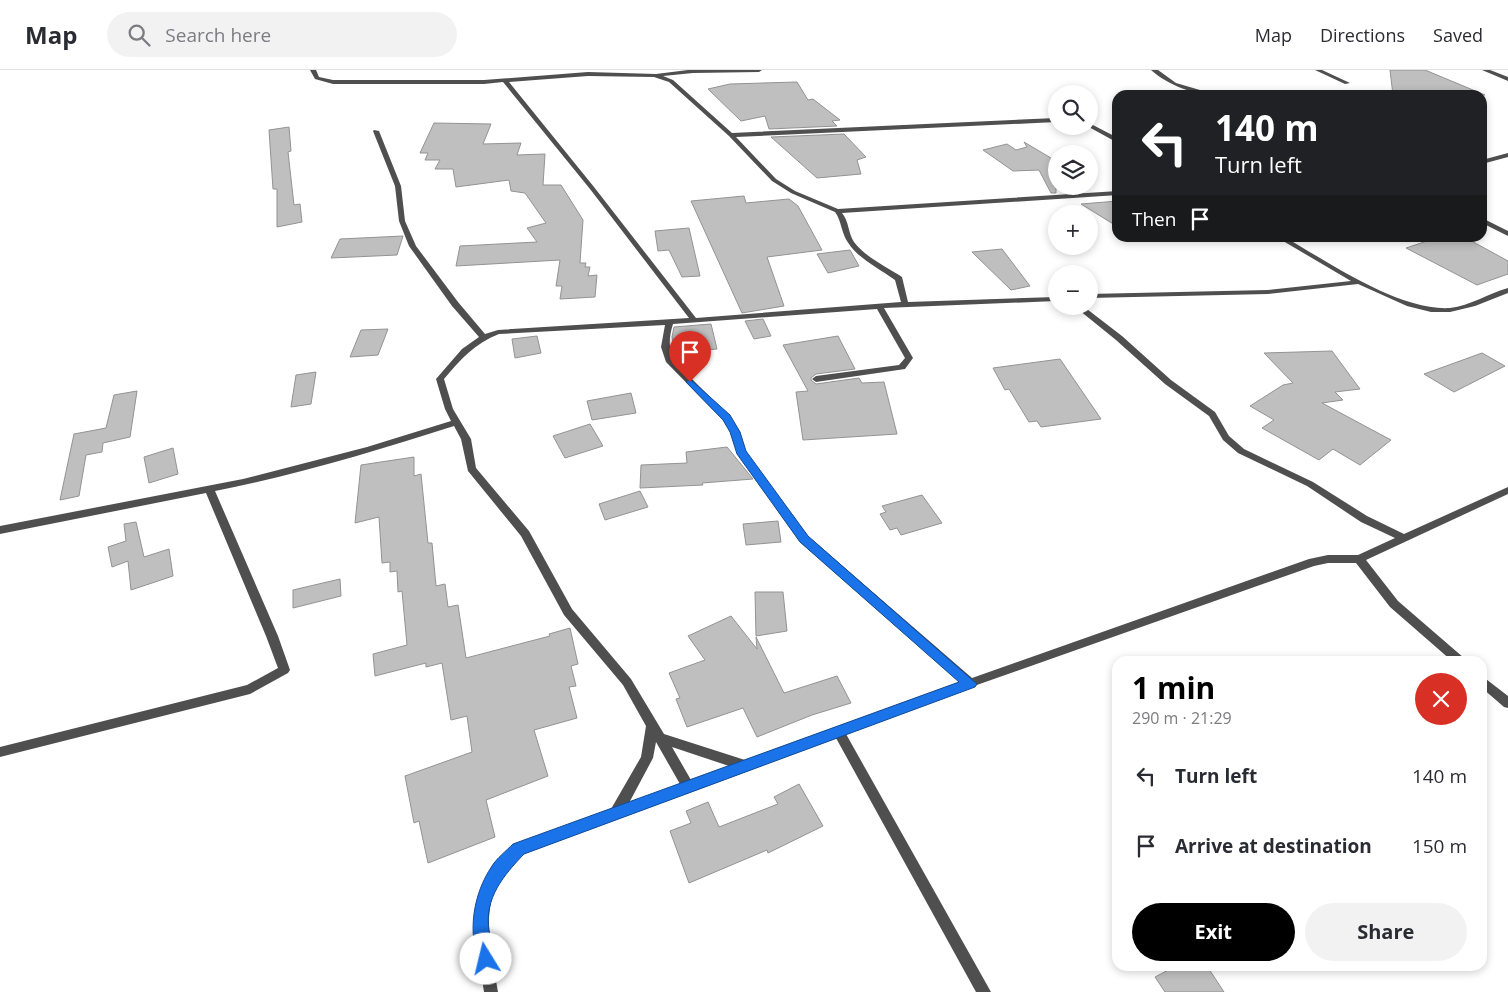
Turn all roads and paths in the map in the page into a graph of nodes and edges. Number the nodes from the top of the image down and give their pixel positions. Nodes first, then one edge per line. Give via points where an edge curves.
1 (314, 70) edge
2 (759, 70) edge
3 (1154, 70) edge
4 (1318, 70) edge
5 (1485, 70) edge
6 (655, 75) junction
7 (1508, 78) edge
8 (505, 81) junction
9 (1347, 83) dead end
10 (1196, 90) edge
11 (1048, 120) edge
12 (376, 131) dead end
13 (1098, 131) edge
14 (731, 135) junction
15 (1112, 138) edge
16 (1508, 155) edge
17 (1487, 161) edge
18 (1112, 193) edge
19 (837, 211) junction
20 (1487, 223) edge
21 (1508, 234) edge
22 (1289, 242) edge
23 (1359, 282) junction
24 (1508, 290) edge
25 (1098, 296) edge
26 (1048, 299) edge
27 (904, 304) junction
28 (880, 306) junction
29 (1090, 315) edge
30 (694, 320) junction
31 (670, 322) junction
32 (483, 337) junction
33 (816, 379) dead end
34 (455, 423) junction
35 (209, 488) junction
36 (1508, 490) edge
37 (0, 530) edge
38 (1404, 538) junction
39 (1359, 559) junction
40 (1454, 656) edge
41 (970, 684) junction
42 (1487, 685) edge
43 (1508, 703) edge
44 (652, 726) junction
45 (839, 732) junction
46 (659, 738) junction
47 (0, 752) edge
48 (746, 766) junction
49 (688, 787) junction
50 (616, 813) junction
51 (491, 992) edge
52 (984, 992) edge

1 - 8 street via 317,78 333,82
2 - 6 street via 693,70
3 - 10 street via 1174,84
4 - 9 street
5 - 7 street
6 - 8 street via 588,74
6 - 14 street via 670,81
8 - 30 street
11 - 14 street
12 - 32 street via 398,186 402,221 412,246 454,304
13 - 15 street
14 - 19 street via 774,180
16 - 17 street
18 - 19 street
19 - 27 street via 852,244 899,279
20 - 21 street
22 - 23 street
23 - 24 street via 1393,298 1432,309 1450,310
23 - 25 street via 1268,292
26 - 27 street
27 - 28 street
28 - 30 street
28 - 33 street via 909,358 907,364
29 - 38 street via 1168,382 1212,414 1226,438 1241,451 1310,484 1364,520
30 - 31 street
31 - 32 street via 498,332
31 - 41 street via 664,343 670,362 726,418 735,432 741,452 804,539
32 - 34 street via 465,348 440,379
34 - 35 street via 369,450
34 - 44 street via 466,440 471,469 525,534 568,612 628,682
35 - 37 street
35 - 47 street via 284,670 250,689
36 - 38 street
38 - 39 street
39 - 40 street via 1394,604
39 - 41 street via 1313,562
41 - 45 street
42 - 43 street
44 - 46 street
44 - 50 street via 647,758
45 - 48 street
45 - 52 street
46 - 48 street
46 - 49 street
48 - 49 street
49 - 50 street
50 - 51 street via 519,849 498,871 485,894 481,926

